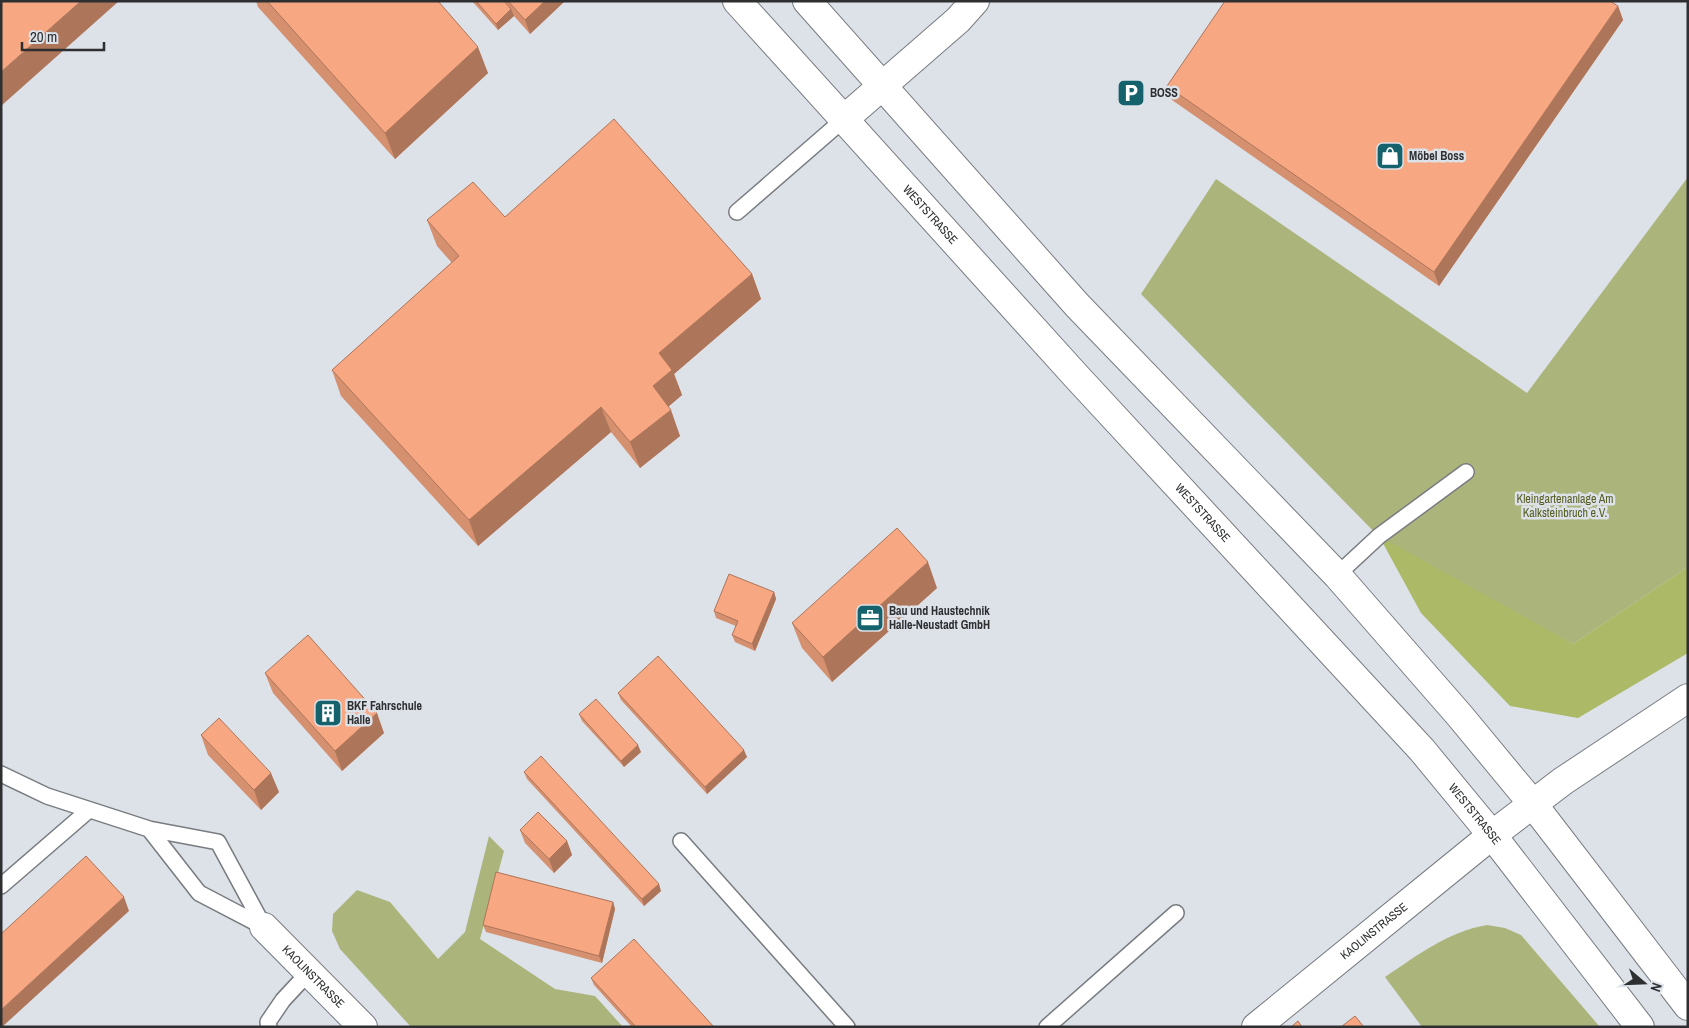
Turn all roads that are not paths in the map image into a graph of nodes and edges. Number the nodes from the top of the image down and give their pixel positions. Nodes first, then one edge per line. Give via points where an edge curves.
1 (738, 1) edge
2 (807, 1) edge
3 (975, 1) edge
4 (882, 86) junction
5 (843, 120) junction
6 (736, 212) dead end
7 (1466, 472) dead end
8 (1337, 575) junction
9 (1688, 698) edge
10 (1, 774) edge
11 (1532, 803) junction
12 (89, 810) junction
13 (149, 829) junction
14 (1492, 835) junction
15 (680, 842) dead end
16 (1, 886) edge
17 (1176, 913) dead end
18 (264, 927) junction
19 (310, 971) junction
20 (1688, 1006) edge
21 (269, 1027) edge
22 (363, 1027) edge
23 (848, 1027) edge
24 (1047, 1027) edge
25 (1256, 1027) edge
26 (1640, 1027) edge

1 - 5 main road, WESTSTRASSE
2 - 4 main road
3 - 4 main road via 958,20
4 - 5 main road
4 - 8 main road via 1077,305
5 - 6 lane
5 - 14 main road, WESTSTRASSE via 1416,744
7 - 8 lane via 1379,536
8 - 11 main road
9 - 11 main road, KAOLINSTRASSE
10 - 12 lane via 47,796
11 - 14 main road, KAOLINSTRASSE
11 - 20 main road
12 - 13 lane
12 - 16 lane
13 - 18 lane via 199,893
13 - 18 lane via 218,842
14 - 25 main road, KAOLINSTRASSE
14 - 26 main road, WESTSTRASSE
15 - 23 lane
17 - 24 lane
18 - 19 main road, KAOLINSTRASSE
19 - 21 lane via 283,1000 268,1022
19 - 22 main road, KAOLINSTRASSE

